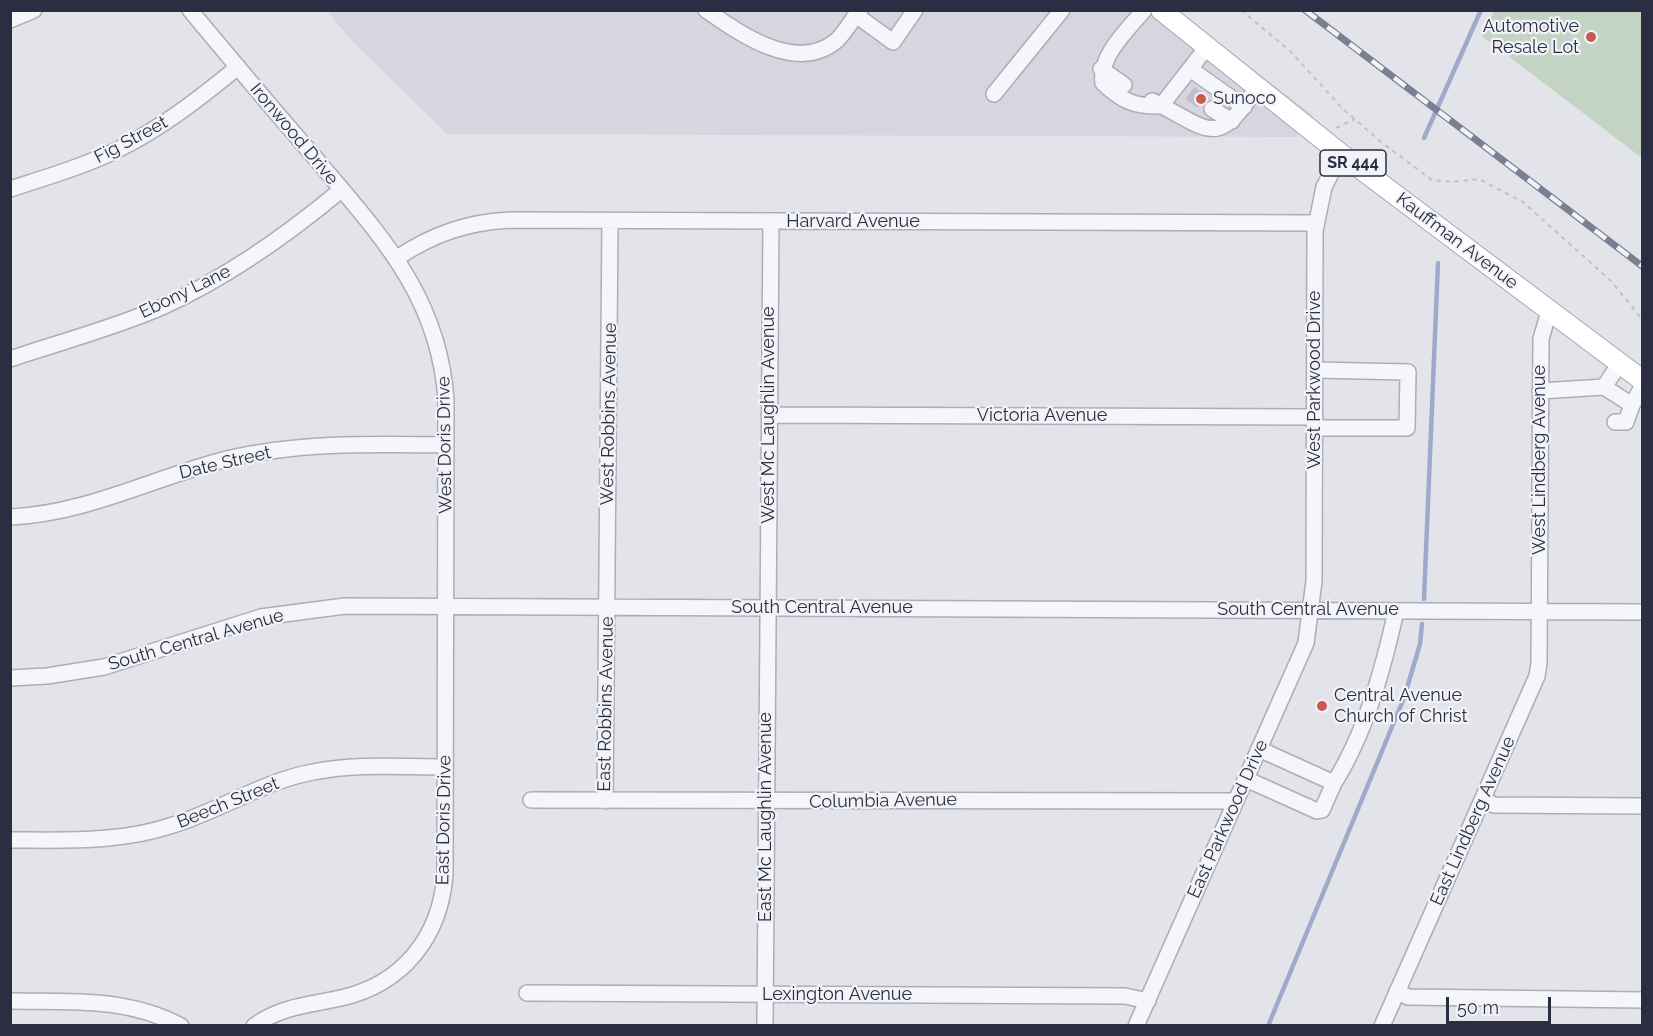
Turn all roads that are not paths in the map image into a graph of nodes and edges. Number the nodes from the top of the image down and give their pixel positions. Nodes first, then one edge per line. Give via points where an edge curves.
1 (34, 10) edge
2 (190, 10) edge
3 (706, 10) edge
4 (915, 10) edge
5 (1062, 10) edge
6 (1144, 10) edge
7 (1161, 10) edge
8 (858, 13) edge
9 (10, 20) edge
10 (1207, 47) junction
11 (238, 67) junction
12 (1101, 69) junction
13 (1190, 69) junction
14 (1257, 87) junction
15 (994, 94) dead end
16 (1161, 106) junction
17 (1244, 107) junction
18 (1212, 109) tunnel mouth
19 (1232, 121) junction
20 (1341, 154) junction
21 (10, 189) edge
22 (341, 190) junction
23 (610, 221) junction
24 (771, 222) junction
25 (1316, 223) junction
26 (398, 258) junction
27 (1549, 310) junction
28 (10, 359) edge
29 (1620, 363) junction
30 (1315, 370) junction
31 (1642, 380) edge
32 (1604, 387) junction
33 (1642, 387) edge
34 (1540, 391) junction
35 (1632, 405) junction
36 (769, 415) junction
37 (1615, 422) dead end
38 (1315, 423) junction
39 (446, 445) junction
40 (10, 517) edge
41 (446, 606) junction
42 (608, 608) junction
43 (768, 609) junction
44 (1312, 610) junction
45 (1396, 611) junction
46 (1539, 612) junction
47 (1642, 612) edge
48 (10, 678) edge
49 (1259, 749) junction
50 (445, 767) junction
51 (1246, 779) junction
52 (1334, 783) junction
53 (1483, 799) junction
54 (531, 800) dead end
55 (605, 801) junction
56 (1236, 801) junction
57 (767, 802) junction
58 (1642, 806) edge
59 (10, 840) edge
60 (1397, 991) junction
61 (527, 993) dead end
62 (765, 995) junction
63 (1642, 1000) edge
64 (10, 1001) edge
65 (1148, 1001) junction
66 (181, 1026) edge
67 (254, 1026) edge
68 (765, 1026) edge
69 (1136, 1026) edge
70 (1382, 1026) edge

1 - 9 street
2 - 11 street, Ironwood Drive
3 - 8 street via 752,41 802,52 824,48 837,40
4 - 8 street via 893,42
5 - 15 street
6 - 12 street
7 - 10 main road, Kauffman Avenue / SR 444
10 - 13 street
10 - 14 main road, Kauffman Avenue / SR 444
11 - 21 street, Fig Street via 180,113 119,149
11 - 22 street, Ironwood Drive
12 - 16 street
12 - 16 street via 1103,83 1118,96 1142,106
13 - 16 street via 1184,89
13 - 17 street
14 - 17 street
14 - 20 main road, Kauffman Avenue / SR 444
16 - 19 street via 1205,130 1224,128
17 - 19 street
18 - 19 street
20 - 25 street, West Parkwood Drive via 1324,187
20 - 27 main road, Kauffman Avenue / SR 444
22 - 26 street, Ironwood Drive
22 - 28 street, Ebony Lane via 268,248 190,293 160,308
23 - 24 street, Harvard Avenue
23 - 26 street, Harvard Avenue via 510,220 468,225 421,242
23 - 42 street, West Robbins Avenue
24 - 25 street, Harvard Avenue
24 - 36 street, West Mc Laughlin Avenue
25 - 30 street, West Parkwood Drive
26 - 39 street, West Doris Drive via 422,300 438,345 445,382
27 - 29 main road, Kauffman Avenue / SR 444
27 - 34 street, West Lindberg Avenue via 1542,330
29 - 31 main road, Kauffman Avenue / SR 444
29 - 32 street
30 - 38 street, West Parkwood Drive
30 - 38 street, Victoria Avenue via 1407,372 1407,428
32 - 34 street
32 - 35 street
33 - 35 street
34 - 46 street, West Lindberg Avenue
35 - 37 street via 1626,422
36 - 38 street, Victoria Avenue
36 - 43 street, West Mc Laughlin Avenue
38 - 44 street, West Parkwood Drive
39 - 40 street, Date Street via 332,444 260,452 194,468 88,504
39 - 41 street, West Doris Drive
41 - 42 street, South Central Avenue
41 - 48 street, South Central Avenue via 345,606 284,613 104,667
41 - 50 street, East Doris Drive
42 - 43 street, South Central Avenue
42 - 55 street, East Robbins Avenue
43 - 44 street, South Central Avenue
43 - 57 street, East Mc Laughlin Avenue
44 - 45 street, South Central Avenue
44 - 49 street, East Parkwood Drive via 1306,643
45 - 46 street, South Central Avenue
45 - 52 street via 1383,668
46 - 47 street, South Central Avenue
46 - 53 street, East Lindberg Avenue via 1537,676
49 - 51 street, East Parkwood Drive
49 - 52 street
50 - 59 street, Beech Street via 334,768 280,781 199,816 141,834 92,840
50 - 67 street, East Doris Drive via 444,892 435,924 419,950 396,974 370,989 279,1011
51 - 52 street via 1317,811 1322,810
51 - 56 street, East Parkwood Drive
53 - 58 street via 1494,805
53 - 60 street, East Lindberg Avenue
54 - 55 street, Columbia Avenue
55 - 57 street, Columbia Avenue
56 - 57 street, Columbia Avenue
56 - 65 street, East Parkwood Drive
57 - 62 street, East Mc Laughlin Avenue
60 - 63 street via 1408,997
60 - 70 street, East Lindberg Avenue
61 - 62 street, Lexington Avenue
62 - 65 street, Lexington Avenue via 1125,996
62 - 68 street, East Mc Laughlin Avenue
64 - 66 street via 123,1004
65 - 69 street, East Parkwood Drive

